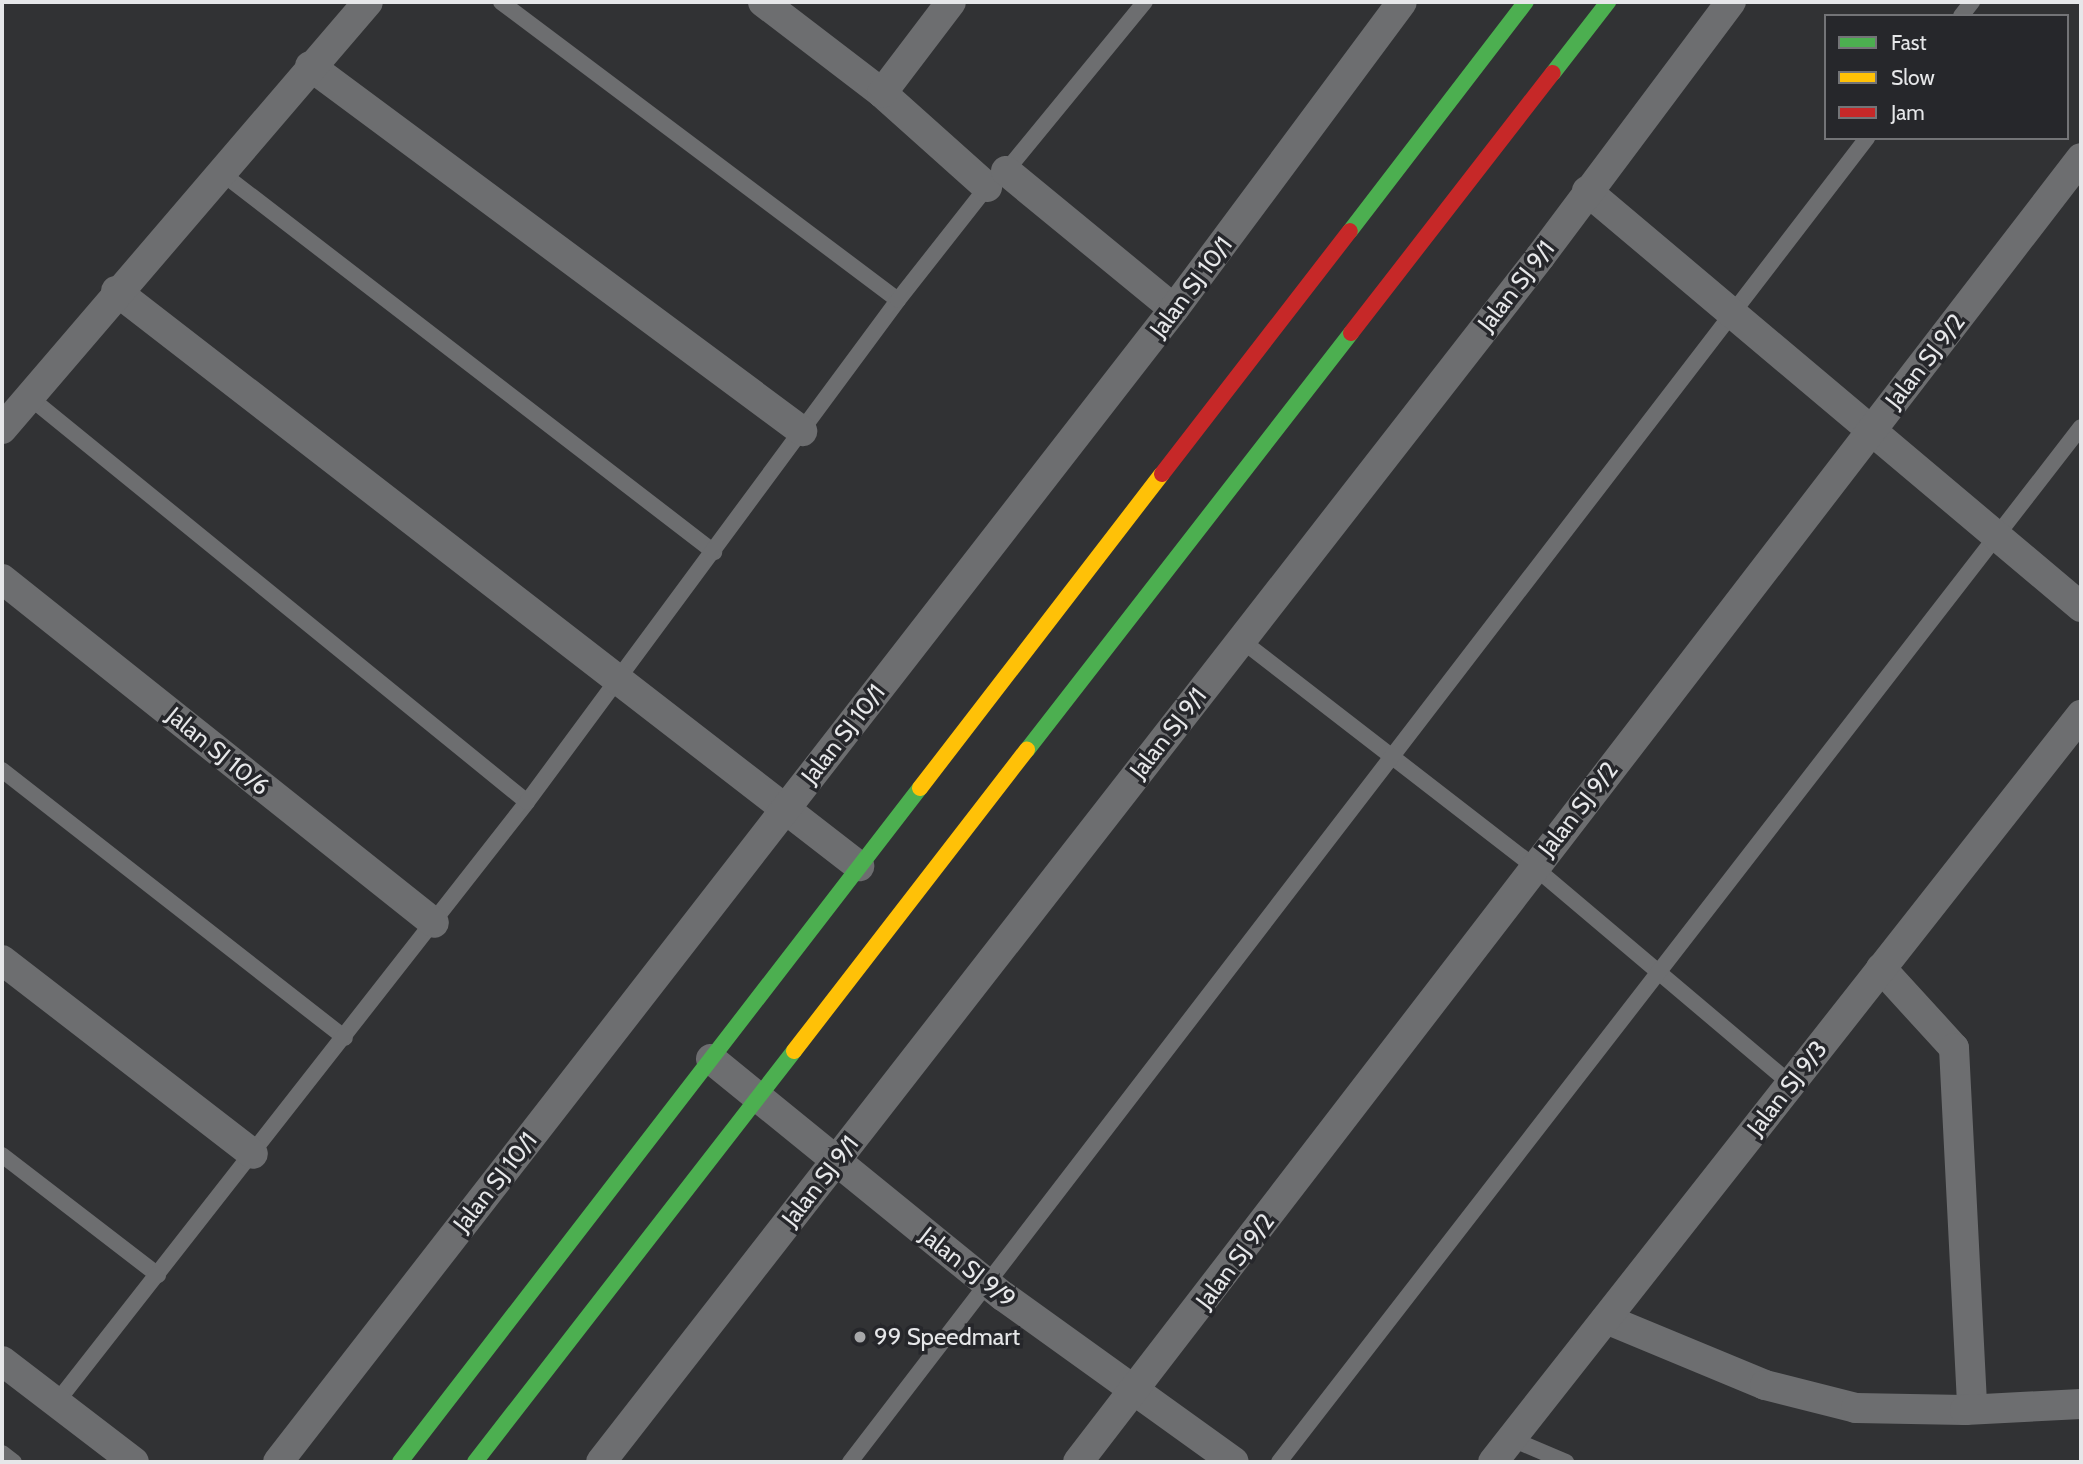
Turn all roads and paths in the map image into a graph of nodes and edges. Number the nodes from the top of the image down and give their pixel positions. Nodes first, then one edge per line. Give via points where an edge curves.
1 (368, 2) edge
2 (502, 2) edge
3 (763, 2) edge
4 (951, 2) edge
5 (1145, 2) edge
6 (1402, 2) edge
7 (1526, 2) edge
8 (1608, 2) edge
9 (1731, 2) edge
10 (310, 66) junction
11 (882, 93) junction
12 (1865, 140) edge
13 (2081, 158) edge
14 (219, 171) junction
15 (997, 179) junction
16 (1587, 191) junction
17 (116, 291) junction
18 (898, 300) junction
19 (1174, 309) junction
20 (1734, 311) junction
21 (28, 396) junction
22 (2081, 427) edge
23 (1873, 428) junction
24 (2, 429) edge
25 (802, 432) junction
26 (1997, 534) junction
27 (713, 552) junction
28 (2, 579) edge
29 (2081, 607) edge
30 (1241, 640) junction
31 (618, 683) junction
32 (2081, 715) edge
33 (1392, 757) junction
34 (2, 769) edge
35 (527, 802) junction
36 (784, 809) junction
37 (859, 866) junction
38 (1533, 866) junction
39 (434, 923) junction
40 (2, 960) edge
41 (1881, 968) junction
42 (1661, 974) junction
43 (345, 1038) junction
44 (711, 1059) junction
45 (1790, 1083) junction
46 (757, 1099) junction
47 (253, 1154) junction
48 (2, 1155) edge
49 (835, 1163) junction
50 (158, 1275) junction
51 (988, 1284) junction
52 (1605, 1319) junction
53 (2, 1361) edge
54 (1136, 1389) junction
55 (56, 1403) junction
56 (2081, 1404) edge
57 (1972, 1409) junction
58 (1511, 1439) junction
59 (2, 1453) edge
60 (14, 1462) edge
61 (134, 1462) edge
62 (278, 1462) edge
63 (400, 1462) edge
64 (475, 1462) edge
65 (601, 1462) edge
66 (850, 1462) edge
67 (1078, 1462) edge
68 (1234, 1462) edge
69 (1279, 1462) edge
70 (1493, 1462) edge
71 (1566, 1462) edge

1 - 10 street
2 - 18 lane
3 - 11 street
4 - 11 street
5 - 15 lane
6 - 19 street, Jalan SJ 10/1
7 - 37 street
8 - 46 street
9 - 16 street, Jalan SJ 9/1
10 - 14 street
10 - 25 street
11 - 15 street
12 - 20 lane
13 - 23 street, Jalan SJ 9/2
14 - 17 street
14 - 27 lane
15 - 18 lane
15 - 19 street
16 - 20 street
16 - 30 street, Jalan SJ 9/1
17 - 21 street
17 - 31 street
18 - 25 lane
19 - 36 street, Jalan SJ 10/1
20 - 23 street
20 - 33 lane
21 - 24 street
21 - 35 lane
22 - 26 lane
23 - 26 street
23 - 38 street, Jalan SJ 9/2
25 - 27 lane
26 - 29 street
26 - 42 lane
27 - 31 lane
28 - 39 street, Jalan SJ 10/6
30 - 33 lane
30 - 49 street, Jalan SJ 9/1
31 - 35 lane
31 - 36 street
32 - 41 street, Jalan SJ 9/3
33 - 38 lane
33 - 51 lane
34 - 43 lane
35 - 39 lane
36 - 37 street
36 - 62 street, Jalan SJ 10/1
37 - 44 street
38 - 42 lane
38 - 54 street, Jalan SJ 9/2
39 - 43 lane
40 - 47 street
41 - 45 street, Jalan SJ 9/3
41 - 57 street via 1954,1048
42 - 45 lane
42 - 69 lane
43 - 47 lane
44 - 46 street, Jalan SJ 9/9
44 - 63 street
45 - 52 street, Jalan SJ 9/3
46 - 49 street, Jalan SJ 9/9
46 - 64 street
47 - 50 lane
48 - 50 lane
49 - 51 street, Jalan SJ 9/9
49 - 65 street, Jalan SJ 9/1
50 - 55 lane
51 - 54 street, Jalan SJ 9/9
51 - 66 lane
52 - 57 street via 1765,1385 1843,1404
52 - 58 street, Jalan SJ 9/3
53 - 55 street
54 - 67 street, Jalan SJ 9/2
54 - 68 street, Jalan SJ 9/9
55 - 61 street
56 - 57 street
58 - 70 street, Jalan SJ 9/3
58 - 71 lane
59 - 60 lane

